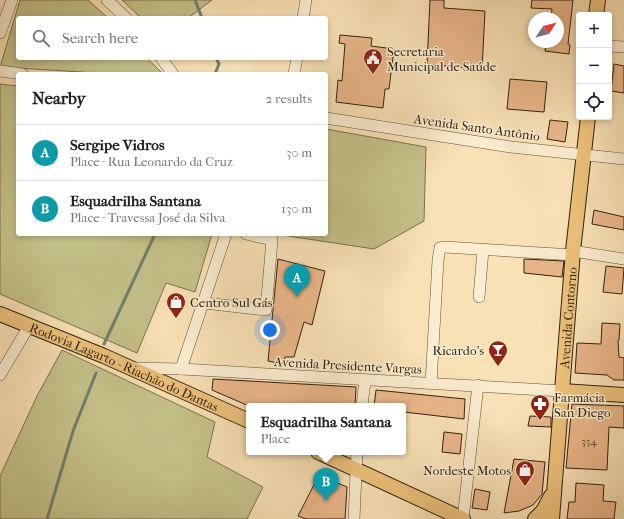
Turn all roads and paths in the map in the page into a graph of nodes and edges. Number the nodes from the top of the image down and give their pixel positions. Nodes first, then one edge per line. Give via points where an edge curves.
1 (12, 0) edge
2 (107, 0) edge
3 (306, 0) edge
4 (598, 0) edge
5 (596, 12) edge
6 (124, 16) edge
7 (303, 16) edge
8 (0, 33) edge
9 (612, 46) edge
10 (624, 47) edge
11 (162, 60) edge
12 (297, 60) edge
13 (0, 71) edge
14 (172, 72) edge
15 (294, 72) edge
16 (16, 73) edge
17 (328, 118) edge
18 (588, 120) edge
19 (584, 154) junction
20 (624, 159) edge
21 (225, 236) edge
22 (255, 236) edge
23 (483, 250) junction
24 (573, 253) junction
25 (624, 259) edge
26 (479, 297) dead end
27 (204, 303) junction
28 (0, 314) edge
29 (29, 326) junction
30 (133, 368) junction
31 (181, 369) junction
32 (0, 375) edge
33 (365, 380) junction
34 (431, 383) junction
35 (478, 385) junction
36 (562, 391) junction
37 (624, 395) edge
38 (362, 403) edge
39 (246, 420) edge
40 (325, 455) edge
41 (358, 455) edge
42 (356, 469) junction
43 (554, 490) junction
44 (354, 519) edge
45 (463, 519) edge
46 (535, 519) edge
47 (552, 519) edge

1 - 8 street
2 - 6 street
3 - 7 street
4 - 5 main road
9 - 10 street
11 - 14 street
12 - 15 street
13 - 16 street
17 - 19 street, Avenida Santo Antônio via 450,138
18 - 19 main road, Avenida Contorno
19 - 20 street, Avenida Santo Antônio
19 - 24 main road, Avenida Contorno
21 - 27 street
22 - 27 street via 272,240 266,310
23 - 24 street
23 - 26 street
23 - 34 street via 445,247 439,250
24 - 25 street
24 - 36 main road, Avenida Contorno
27 - 31 street
28 - 29 main road, Rodovia Lagarto - Riachão do Dantas
29 - 30 main road, Rodovia Lagarto - Riachão do Dantas
29 - 32 street
30 - 31 street, Avenida Presidente Vargas
30 - 39 main road, Rodovia Lagarto - Riachão do Dantas
31 - 33 street, Avenida Presidente Vargas
33 - 34 street, Avenida Presidente Vargas
33 - 38 street
34 - 35 street, Avenida Presidente Vargas
35 - 36 street, Avenida Presidente Vargas
35 - 45 street
36 - 37 main road
36 - 43 main road, Avenida Contorno
40 - 42 main road
41 - 42 street
42 - 44 street
42 - 45 main road
43 - 46 main road via 543,511
43 - 47 main road, Avenida Contorno

